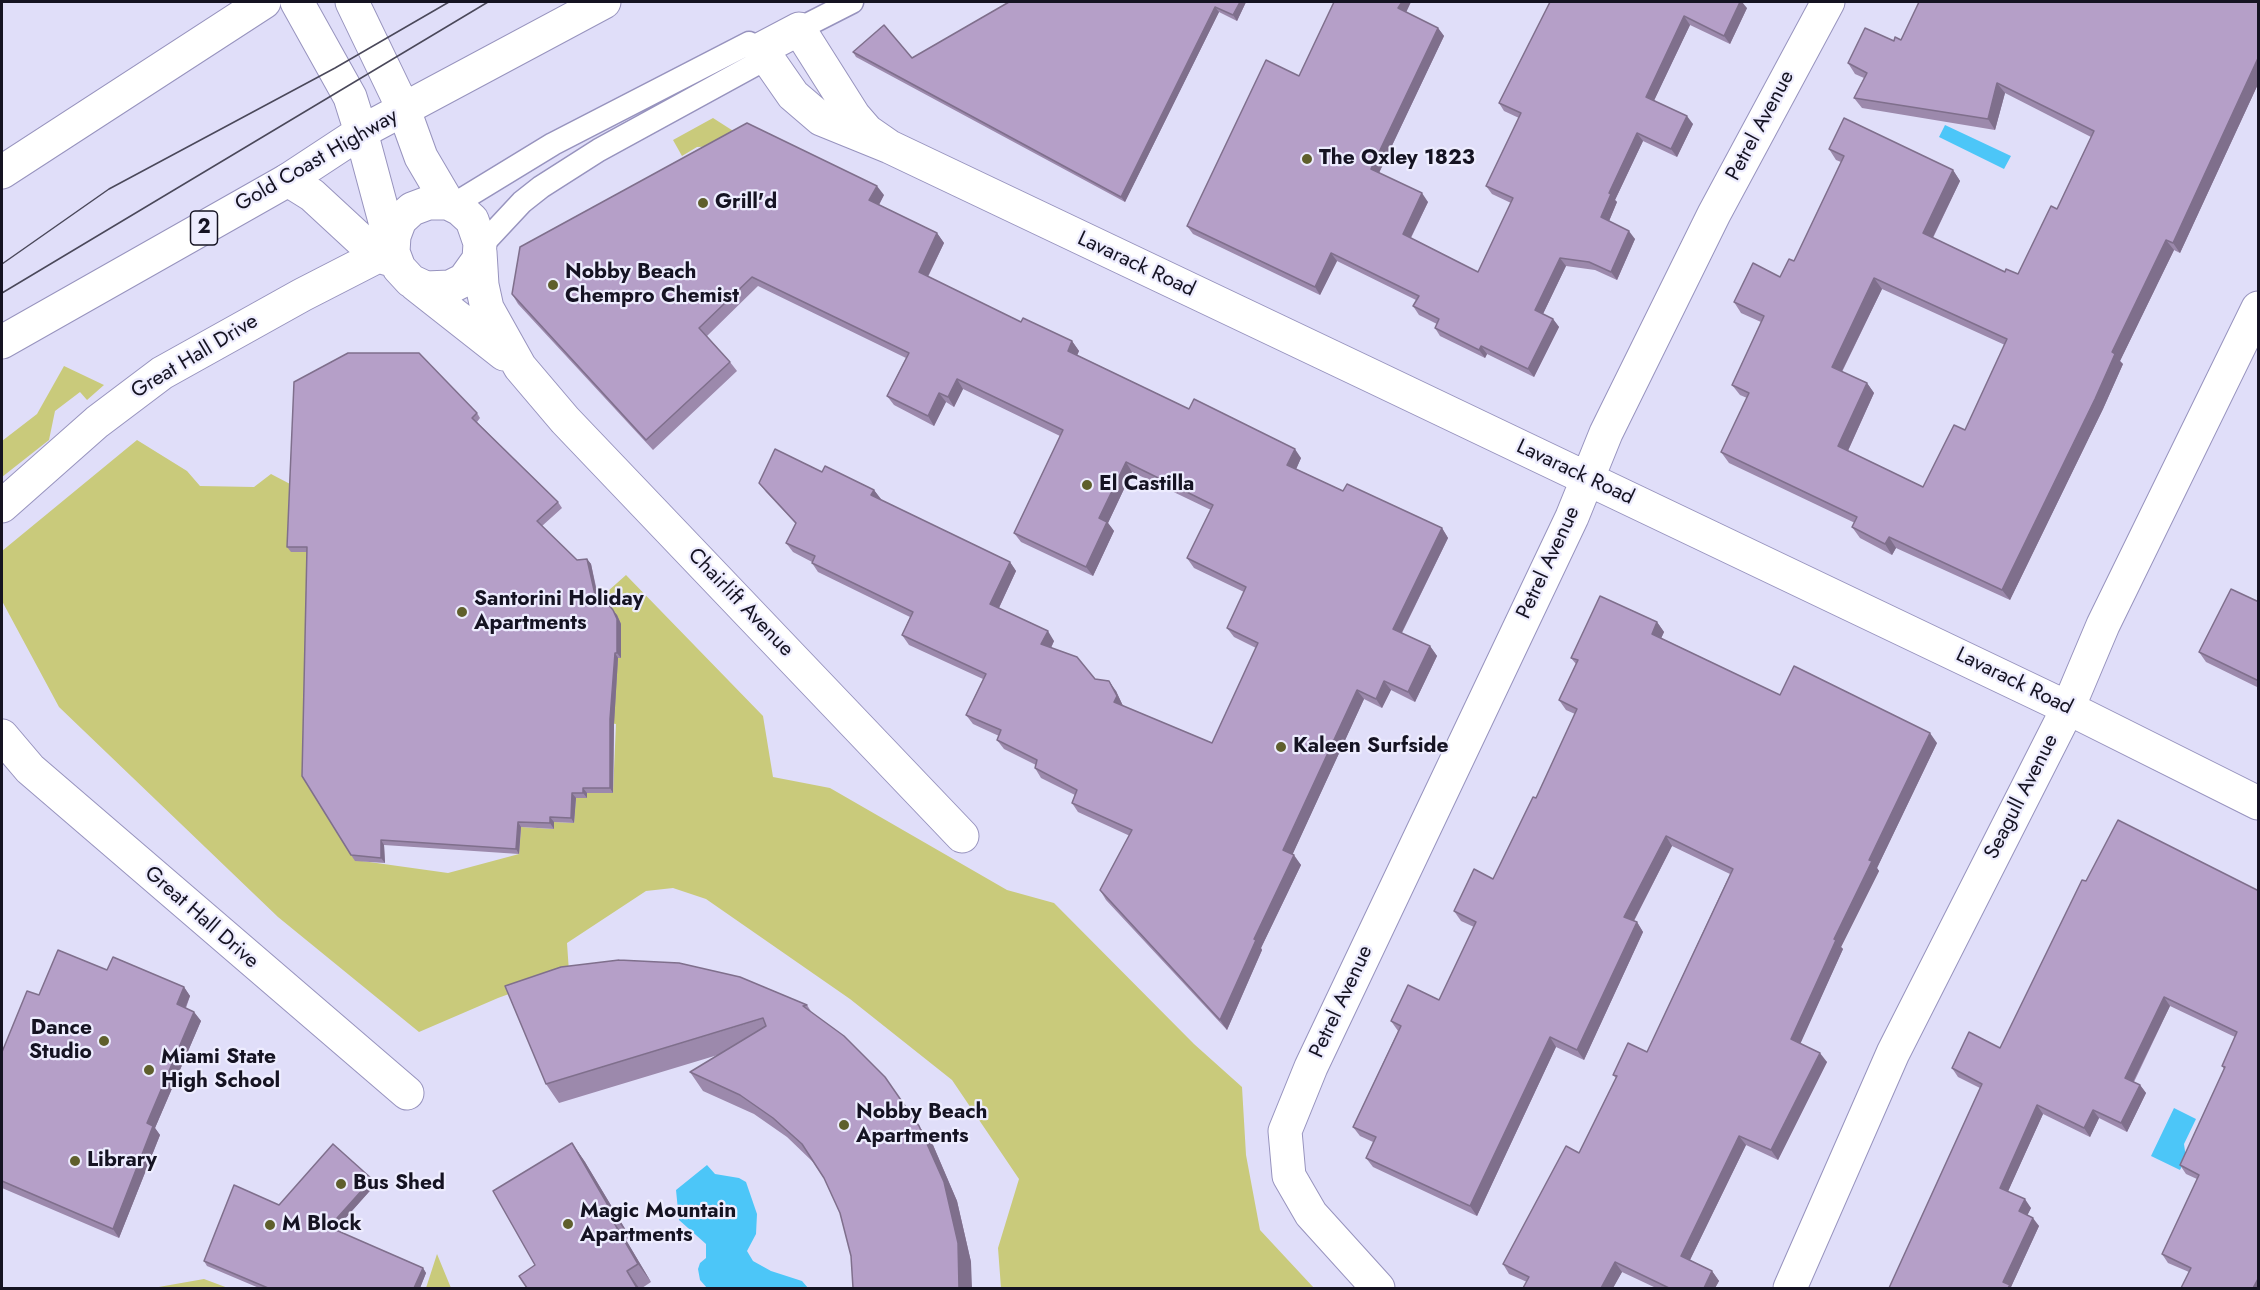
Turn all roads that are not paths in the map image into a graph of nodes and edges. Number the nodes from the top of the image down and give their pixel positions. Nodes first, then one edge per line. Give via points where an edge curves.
1 (264, 2) edge
2 (297, 2) edge
3 (352, 2) edge
4 (604, 2) edge
5 (852, 2) edge
6 (1828, 2) edge
7 (799, 29) junction
8 (761, 49) junction
9 (404, 110) junction
10 (361, 132) junction
11 (890, 147) junction
12 (2, 172) edge
13 (288, 180) junction
14 (451, 204) junction
15 (480, 249) junction
16 (394, 262) junction
17 (2259, 308) edge
18 (2, 342) edge
19 (520, 367) junction
20 (1587, 479) junction
21 (2, 506) edge
22 (2068, 708) junction
23 (2, 736) edge
24 (2259, 803) edge
25 (962, 836) dead end
26 (407, 1094) dead end
27 (1378, 1288) edge
28 (1790, 1288) edge

1 - 12 main road
2 - 10 main road via 350,97
3 - 9 main road, Chairlift Avenue
4 - 9 main road, Gold Coast Highway / 2
5 - 7 lane
6 - 20 main road, Petrel Avenue via 1714,214
7 - 8 main road
7 - 11 main road, Lavarack Road via 854,116
8 - 11 main road, Lavarack Road via 793,95 812,114
8 - 14 lane via 748,43 553,144
8 - 15 lane via 758,63 549,181 522,202
9 - 10 main road, Gold Coast Highway / 2
9 - 14 main road, Chairlift Avenue via 421,157
10 - 13 main road, Gold Coast Highway / 2
10 - 16 main road
11 - 20 main road, Lavarack Road
13 - 16 main road, Chairlift Avenue
13 - 18 main road, Gold Coast Highway / 2
14 - 15 main road, Chairlift Avenue via 472,220
14 - 16 main road via 428,202 406,214 396,228
15 - 16 main road, Chairlift Avenue via 470,274 450,287 426,288
15 - 19 main road, Chairlift Avenue via 487,308
16 - 19 main road, Chairlift Avenue
16 - 21 main road, Great Hall Drive via 302,295 162,373 97,422
17 - 22 main road, Seagull Avenue via 2103,625
19 - 25 main road, Chairlift Avenue via 565,420
20 - 22 main road, Lavarack Road
20 - 27 main road, Petrel Avenue via 1311,1067 1285,1131 1289,1176 1311,1214
22 - 24 main road, Lavarack Road
22 - 28 main road, Seagull Avenue via 1893,1053
23 - 26 main road, Great Hall Drive via 30,769

